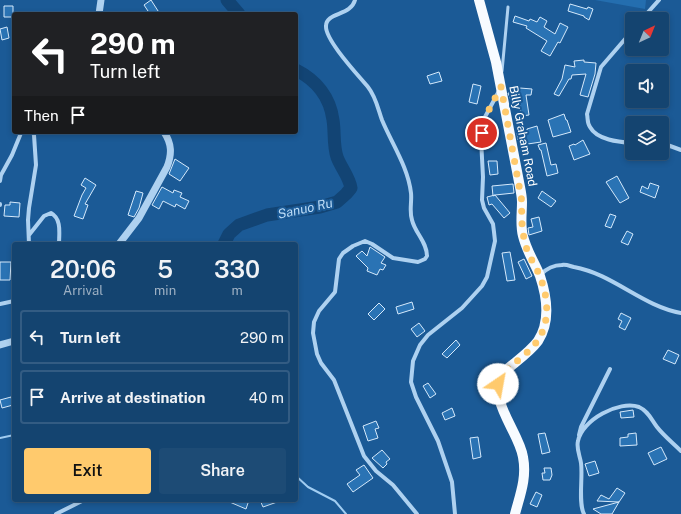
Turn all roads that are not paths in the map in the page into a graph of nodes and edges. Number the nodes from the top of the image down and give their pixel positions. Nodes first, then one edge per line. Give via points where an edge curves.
1 (356, 0) edge
2 (479, 0) edge
3 (659, 0) edge
4 (508, 7) dead end
5 (648, 12) edge
6 (625, 39) edge
7 (501, 87) junction
8 (21, 134) edge
9 (33, 134) edge
10 (165, 134) edge
11 (625, 142) edge
12 (669, 146) edge
13 (681, 150) edge
14 (0, 181) edge
15 (29, 235) junction
16 (29, 242) edge
17 (59, 242) edge
18 (120, 242) edge
19 (539, 275) junction
20 (12, 301) edge
21 (0, 304) edge
22 (681, 313) edge
23 (12, 342) edge
24 (0, 345) edge
25 (610, 369) dead end
26 (578, 441) junction
27 (681, 451) edge
28 (80, 502) edge
29 (56, 514) edge
30 (417, 514) edge
31 (455, 514) edge
32 (515, 514) edge
33 (584, 514) edge

1 - 30 street via 351,9 328,19 326,30 331,41 373,92 382,120 400,155 411,194 412,221 425,244 427,256 418,262 393,258 365,241 353,246 339,259 335,292 319,311 313,333 317,354 334,380 364,456
2 - 7 main road, Billy Graham Road
3 - 5 street
4 - 7 lane
6 - 11 street via 601,67 587,114 590,128 595,133 604,138
7 - 19 main road, Billy Graham Road via 522,202 523,234 528,253
7 - 31 street via 485,117 481,139 482,200 493,224 495,241 487,277 462,308 420,344 413,361 411,382 416,398 438,441 452,482
8 - 14 street
9 - 15 street via 36,165 30,196
10 - 18 street via 171,150 167,167 138,218
12 - 13 street
15 - 16 street
15 - 17 street via 44,216 51,213 57,219
19 - 22 street via 547,268 561,264 581,268 643,297 654,305
19 - 32 main road, Billy Graham Road via 546,302 547,316 543,330 537,341 504,372 498,384 501,404 523,456 523,485
20 - 21 street
23 - 24 street
25 - 26 street via 581,427
26 - 27 street via 587,426 597,417 618,407 631,405 649,414 658,428
26 - 33 street
28 - 29 street

